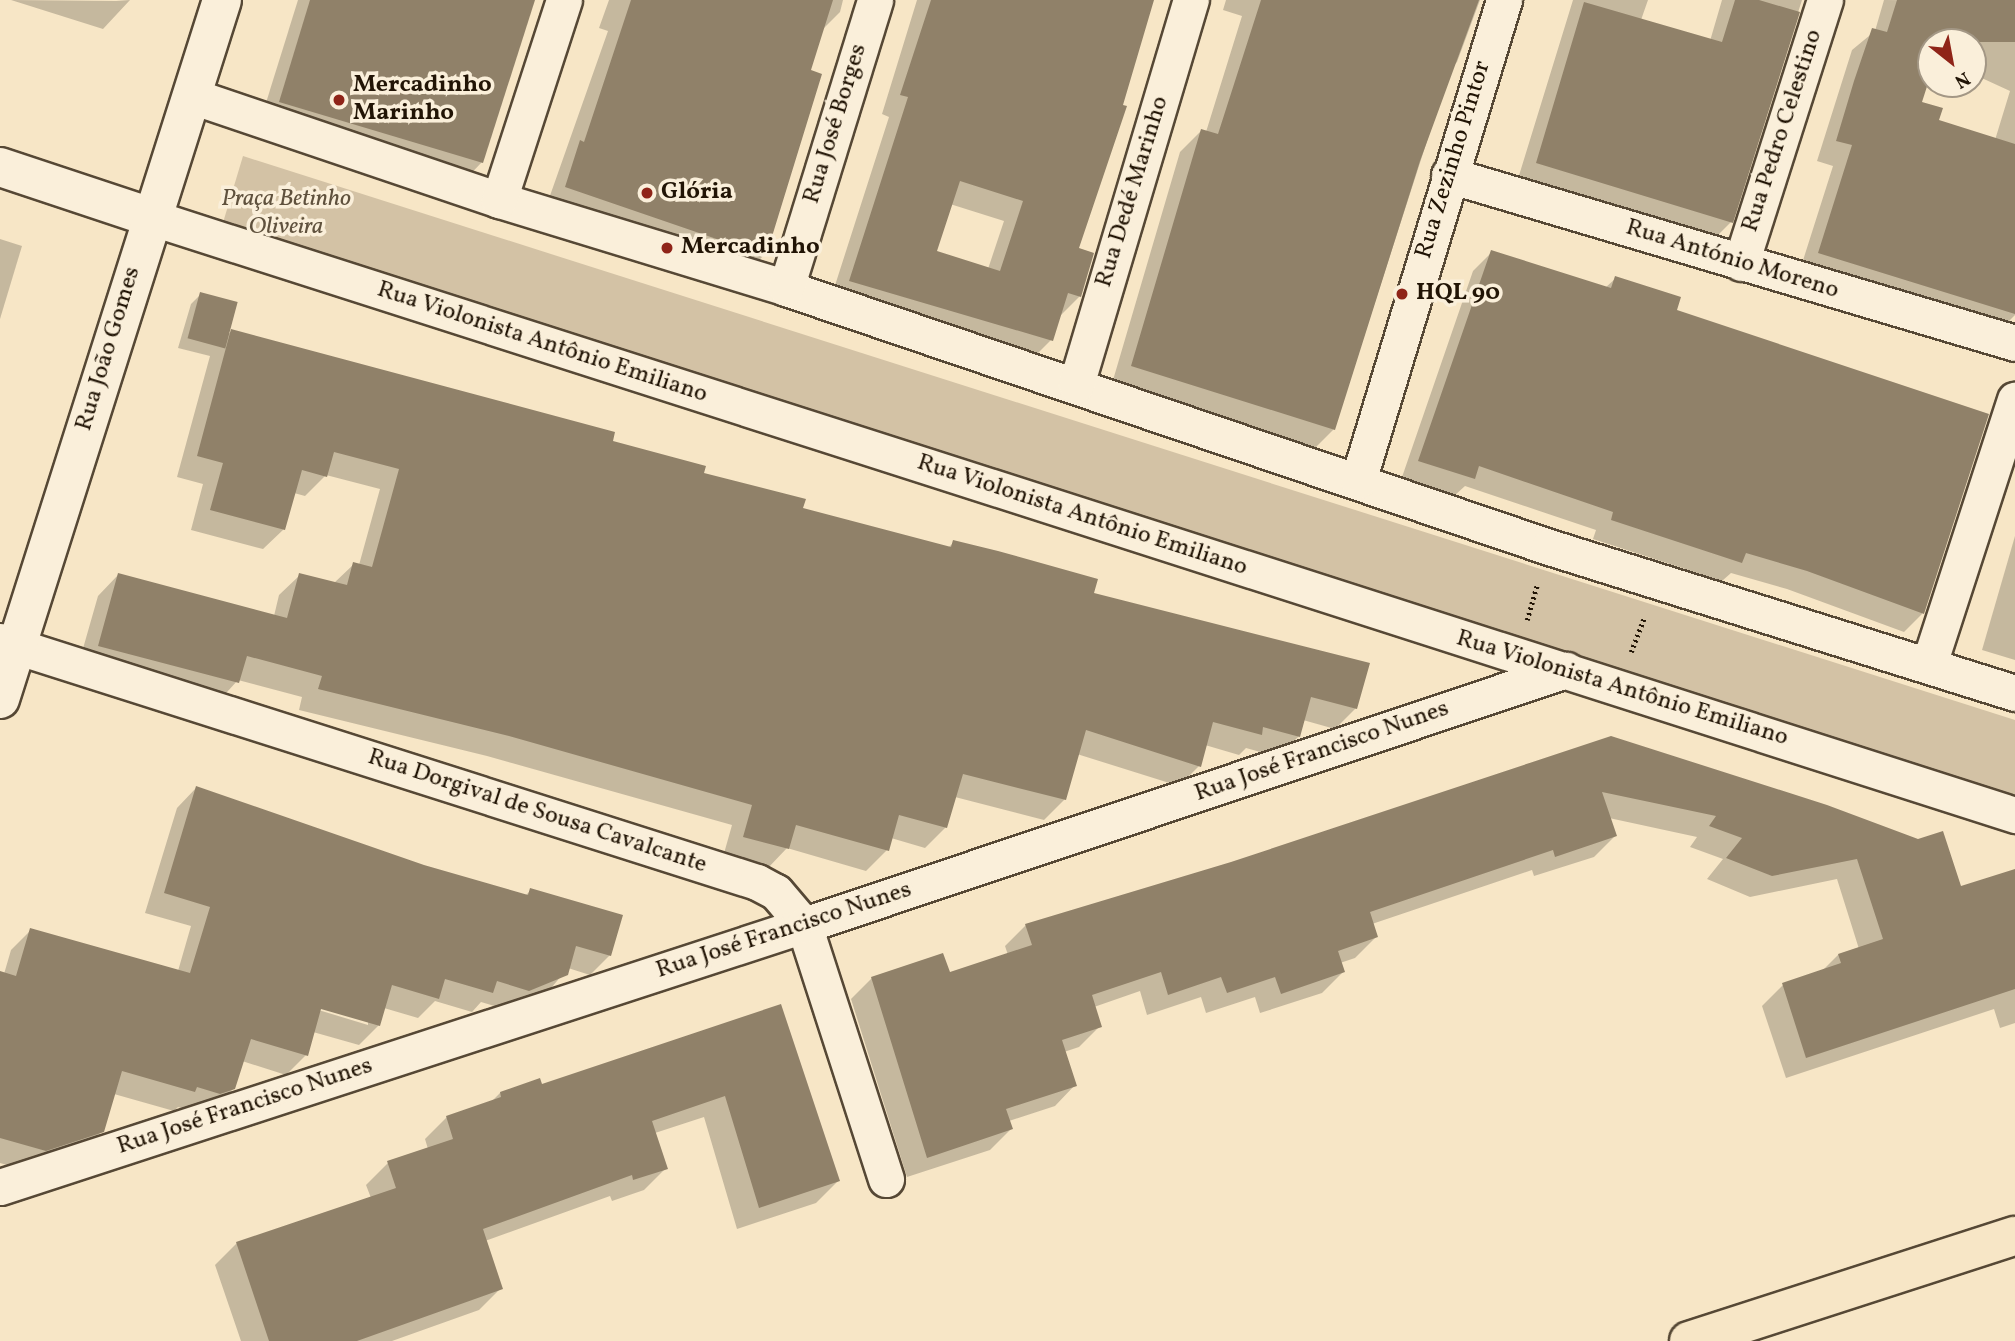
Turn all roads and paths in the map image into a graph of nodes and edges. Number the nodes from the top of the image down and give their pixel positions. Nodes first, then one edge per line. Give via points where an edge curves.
1 (222, 0) edge
2 (564, 0) edge
3 (875, 0) edge
4 (1191, 0) edge
5 (1504, 0) edge
6 (1825, 0) edge
7 (192, 96) junction
8 (0, 167) edge
9 (1449, 175) junction
10 (499, 200) junction
11 (150, 217) junction
12 (1741, 263) junction
13 (786, 288) junction
14 (2015, 343) edge
15 (1076, 385) junction
16 (2015, 400) edge
17 (1358, 481) junction
18 (1549, 547) junction
19 (1659, 578) junction
20 (8, 643) edge
21 (1516, 656) junction
22 (1928, 664) junction
23 (1566, 670) junction
24 (1619, 686) junction
25 (2015, 693) edge
26 (0, 699) edge
27 (2015, 815) edge
28 (804, 925) junction
29 (887, 1179) dead end
30 (0, 1187) edge
31 (2015, 1236) edge
32 (1689, 1341) edge

1 - 7 street, Rua João Gomes
2 - 10 street
3 - 13 street, Rua José Borges
4 - 15 street, Rua Dedé Marinho
5 - 9 street, Rua Zezinho Pintor
6 - 12 street, Rua Pedro Celestino
7 - 10 street
7 - 11 street, Rua João Gomes
8 - 11 street
9 - 12 street, Rua António Moreno
9 - 17 street, Rua Zezinho Pintor
10 - 13 street
11 - 20 street, Rua João Gomes
11 - 21 street, Rua Violonista Antônio Emiliano
12 - 14 street, Rua António Moreno
13 - 15 street
15 - 17 street
16 - 22 street
17 - 18 street
18 - 19 street
18 - 21 path
19 - 22 street
19 - 24 path
20 - 26 street, Rua João Gomes
20 - 28 street, Rua Dorgival de Sousa Cavalcante via 757,882 792,906
21 - 23 street, Rua Violonista Antônio Emiliano
22 - 25 street
23 - 24 street, Rua Violonista Antônio Emiliano
23 - 28 street, Rua José Francisco Nunes
24 - 27 street, Rua Violonista Antônio Emiliano
28 - 29 street, Rua Dorgival de Sousa Cavalcante
28 - 30 street, Rua José Francisco Nunes
31 - 32 highway

